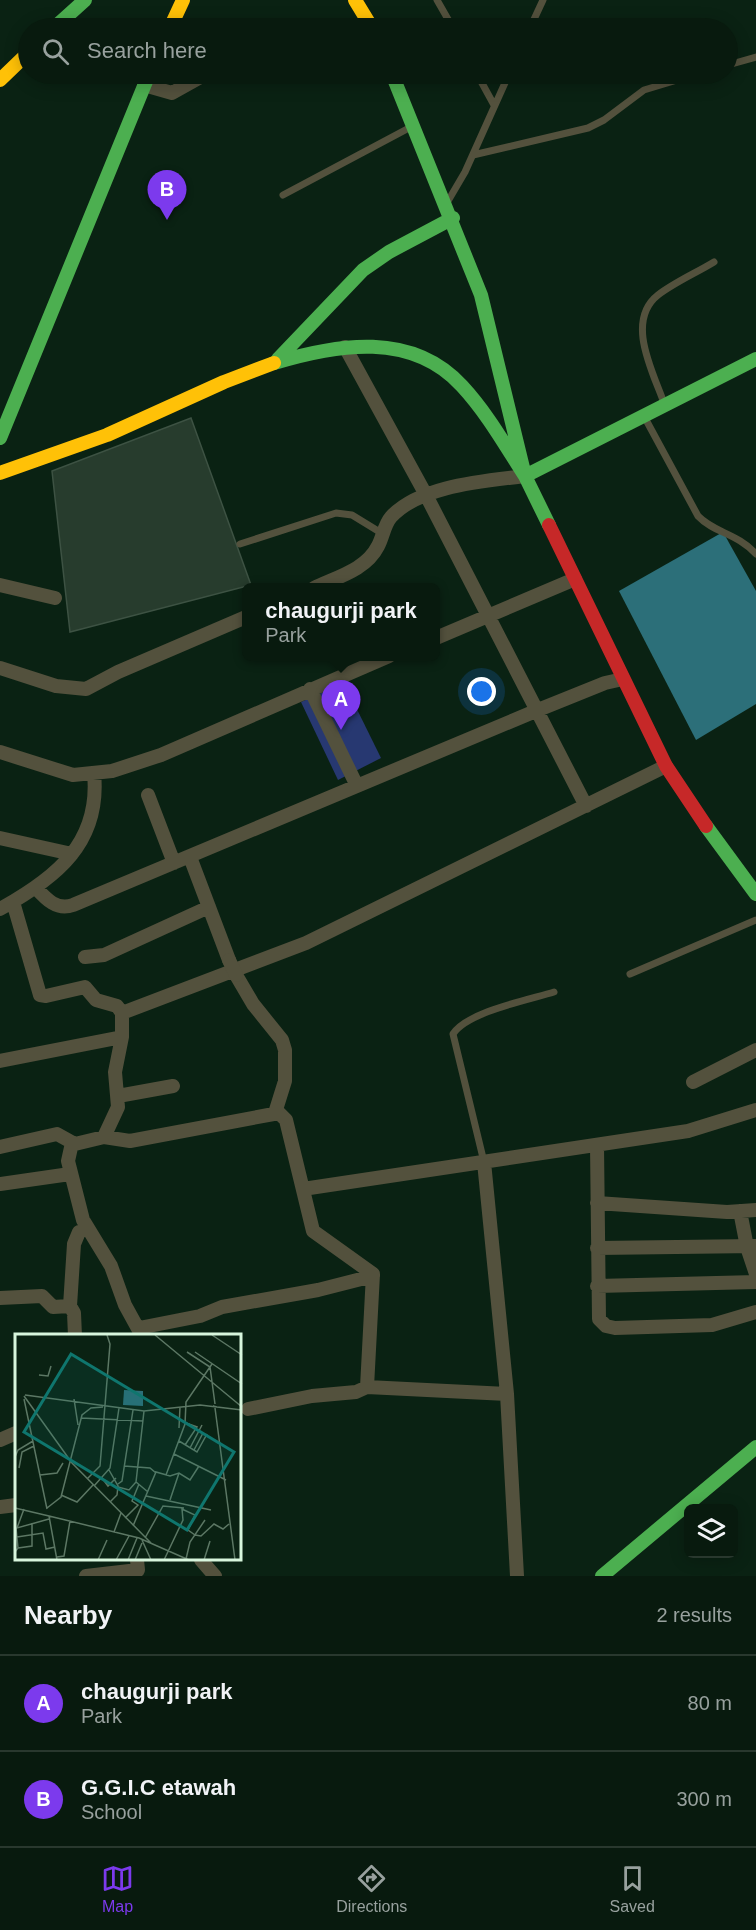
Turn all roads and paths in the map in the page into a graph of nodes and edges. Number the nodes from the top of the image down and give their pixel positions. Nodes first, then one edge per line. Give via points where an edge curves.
1 (85, 0) edge
2 (183, 0) edge
3 (355, 0) edge
4 (437, 0) edge
5 (543, 0) edge
6 (65, 18) edge
7 (175, 18) edge
8 (366, 18) edge
9 (447, 18) edge
10 (535, 18) edge
11 (756, 57) edge
12 (738, 62) edge
13 (18, 63) edge
14 (0, 80) edge
15 (144, 84) edge
16 (155, 84) edge
17 (188, 84) edge
18 (396, 84) edge
19 (482, 84) edge
20 (504, 84) edge
21 (664, 84) edge
22 (494, 105) junction
23 (414, 125) junction
24 (473, 154) junction
25 (283, 195) dead end
26 (446, 203) junction
27 (453, 218) junction
28 (714, 262) dead end
29 (345, 347) junction
30 (756, 358) edge
31 (278, 359) junction
32 (665, 405) junction
33 (644, 415) junction
34 (0, 438) edge
35 (0, 473) edge
36 (525, 476) junction
37 (426, 495) junction
38 (383, 534) junction
39 (240, 544) dead end
40 (756, 554) edge
41 (575, 579) junction
42 (324, 583) edge
43 (0, 585) edge
44 (55, 598) dead end
45 (487, 615) junction
46 (242, 619) edge
47 (440, 636) edge
48 (379, 661) edge
49 (0, 668) edge
50 (623, 679) junction
51 (310, 689) junction
52 (538, 710) junction
53 (1, 757) edge
54 (666, 766) junction
55 (94, 772) junction
56 (357, 786) junction
57 (148, 795) dead end
58 (586, 806) junction
59 (0, 838) edge
60 (72, 854) junction
61 (190, 857) junction
62 (174, 863) junction
63 (36, 888) junction
64 (756, 894) edge
65 (13, 902) junction
66 (209, 906) junction
67 (0, 909) edge
68 (756, 920) edge
69 (85, 957) dead end
70 (630, 974) dead end
71 (554, 992) dead end
72 (122, 1012) junction
73 (122, 1037) junction
74 (756, 1050) edge
75 (0, 1061) edge
76 (693, 1082) dead end
77 (173, 1086) dead end
78 (118, 1096) junction
79 (275, 1113) junction
80 (755, 1113) edge
81 (104, 1137) junction
82 (69, 1142) junction
83 (597, 1145) junction
84 (0, 1147) edge
85 (484, 1162) junction
86 (70, 1174) junction
87 (0, 1184) edge
88 (303, 1190) junction
89 (597, 1203) junction
90 (756, 1209) edge
91 (740, 1211) junction
92 (80, 1232) dead end
93 (751, 1247) edge
94 (597, 1248) junction
95 (756, 1274) edge
96 (373, 1276) junction
97 (756, 1282) edge
98 (597, 1286) junction
99 (0, 1298) edge
100 (70, 1306) junction
101 (756, 1312) edge
102 (141, 1332) edge
103 (75, 1334) edge
104 (367, 1387) junction
105 (507, 1394) junction
106 (248, 1409) dead end
107 (15, 1432) edge
108 (0, 1440) edge
109 (756, 1447) edge
110 (15, 1505) edge
111 (0, 1507) edge
112 (137, 1561) edge
113 (202, 1561) edge
114 (86, 1576) edge
115 (214, 1576) edge
116 (516, 1576) edge
117 (602, 1576) edge

1 - 6 street
2 - 7 street
3 - 8 street
4 - 9 lane
5 - 10 lane
11 - 12 lane
13 - 14 street
15 - 34 street
16 - 17 street via 172,93
18 - 23 street
19 - 22 lane
20 - 22 lane
21 - 24 lane via 644,90 588,128
22 - 24 lane
23 - 25 lane
23 - 26 street
24 - 26 lane
26 - 27 street
27 - 31 street via 363,270
27 - 36 street via 482,295
28 - 32 lane via 657,296 647,308 642,339
29 - 31 street
29 - 36 street via 374,344 402,348 432,361 453,376 473,398
29 - 37 street
30 - 32 street
31 - 35 street via 105,435
32 - 33 street
33 - 36 street
33 - 40 lane via 698,516 739,538
36 - 37 street via 456,486
36 - 41 street
37 - 38 street via 392,516
37 - 45 street
38 - 39 lane via 352,515 336,513
38 - 42 street via 365,563
41 - 45 street
41 - 50 street
43 - 44 street
45 - 47 street
45 - 52 street
46 - 49 street via 86,689 56,686
48 - 51 street
50 - 52 street
50 - 54 street
51 - 55 street via 161,755 112,771
51 - 56 street
52 - 56 street
52 - 58 street
53 - 55 street via 73,775
54 - 58 street
54 - 64 street via 721,850
55 - 60 street via 97,799
56 - 61 street
57 - 62 street
58 - 72 street via 306,943
59 - 60 street
60 - 63 street via 66,864
61 - 62 street
61 - 66 street
62 - 63 street via 68,907 49,901
63 - 65 street
65 - 67 street
65 - 72 street via 40,994 85,987 96,1000 117,1006
66 - 69 street via 113,951
66 - 79 street, bridge via 236,975 285,1050 285,1081
68 - 70 lane
71 - 85 lane via 472,1019 459,1025 453,1034
72 - 73 street
73 - 75 street
73 - 78 street via 115,1072
74 - 76 street
77 - 78 street
78 - 81 street via 117,1111
79 - 81 street via 130,1141
79 - 88 street via 286,1120
80 - 83 street via 688,1131
81 - 82 street
82 - 84 street via 57,1134
82 - 86 street
83 - 85 street
83 - 89 street
85 - 88 street
85 - 105 street
86 - 87 street
86 - 102 street via 86,1228 111,1266 125,1305
88 - 96 street via 313,1231
89 - 91 street
89 - 94 street
90 - 91 street
91 - 93 street
92 - 100 street via 74,1244
93 - 94 street
93 - 95 street
94 - 98 street
96 - 102 street via 222,1307
96 - 104 street
97 - 98 street
98 - 101 street via 599,1319 606,1326 712,1325
99 - 100 street via 38,1296 53,1306
100 - 103 street
104 - 105 street
104 - 106 street
105 - 116 street
107 - 108 street
109 - 117 street
110 - 111 street
112 - 114 street via 138,1570
113 - 115 street

